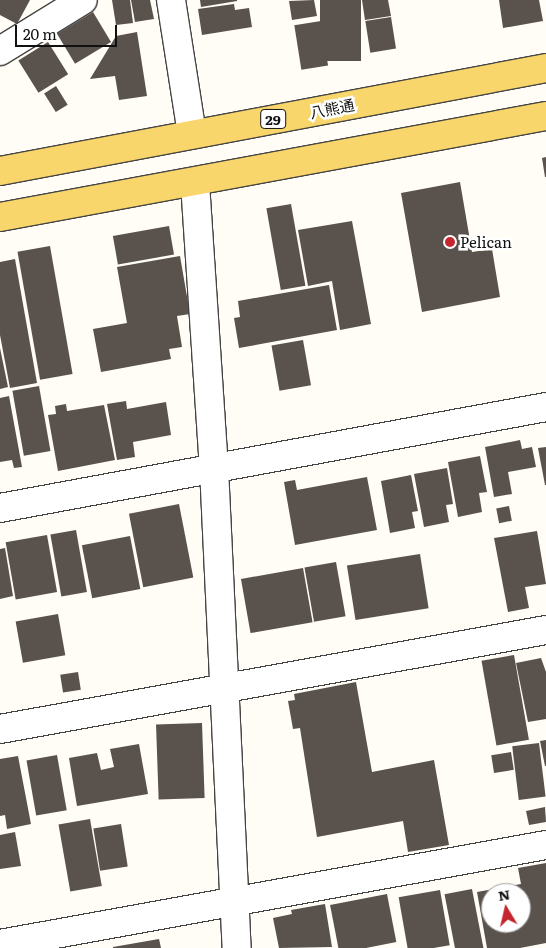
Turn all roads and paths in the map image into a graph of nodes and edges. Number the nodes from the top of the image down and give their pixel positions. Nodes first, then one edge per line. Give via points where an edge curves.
1 (82, 0) edge
2 (171, 0) edge
3 (0, 51) edge
4 (546, 68) edge
5 (546, 116) edge
6 (192, 134) junction
7 (0, 171) edge
8 (196, 183) junction
9 (0, 217) edge
10 (546, 407) edge
11 (214, 468) junction
12 (0, 508) edge
13 (546, 630) edge
14 (225, 688) junction
15 (0, 729) edge
16 (546, 845) edge
17 (234, 900) junction
18 (0, 944) edge
19 (236, 948) edge

1 - 3 street
2 - 6 street
4 - 6 main road, 八熊通 / 29
5 - 8 main road
6 - 7 main road, 八熊通 / 29
8 - 9 main road
8 - 11 street
10 - 11 street
11 - 12 street
11 - 14 street
13 - 14 street
14 - 15 street
14 - 17 street
16 - 17 street
17 - 18 street
17 - 19 street

